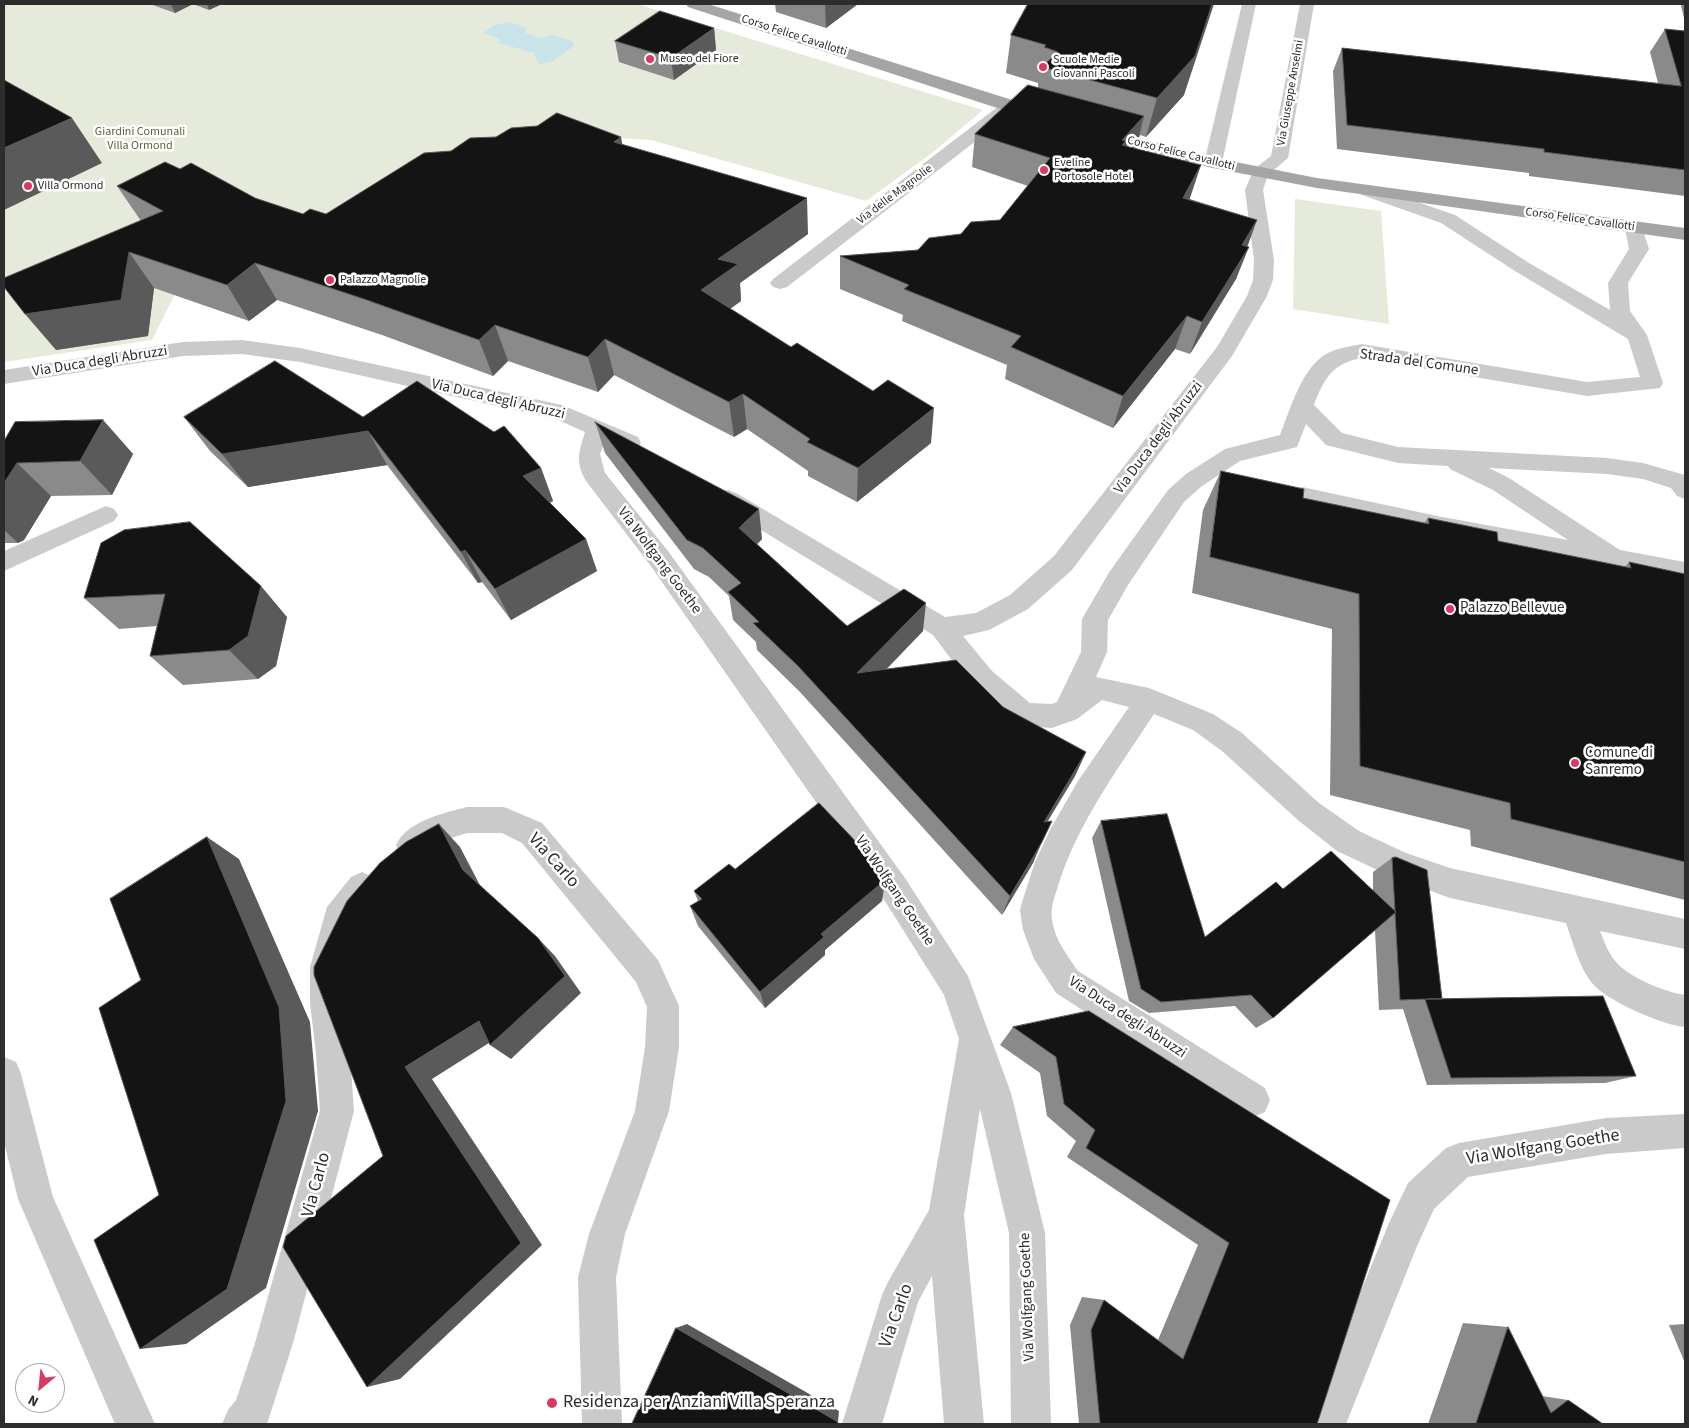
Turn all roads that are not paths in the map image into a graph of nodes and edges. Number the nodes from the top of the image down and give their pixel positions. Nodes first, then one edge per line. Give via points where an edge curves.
1 (693, 4) edge
2 (1250, 4) edge
3 (1307, 4) edge
4 (1010, 106) junction
5 (1057, 120) edge
6 (1085, 128) edge
7 (1212, 163) junction
8 (1260, 173) junction
9 (1368, 191) junction
10 (1634, 228) junction
11 (1685, 234) edge
12 (780, 283) dead end
13 (1636, 335) junction
14 (4, 377) edge
15 (1302, 406) junction
16 (598, 428) junction
17 (644, 451) edge
18 (1448, 458) junction
19 (709, 488) edge
20 (1685, 490) edge
21 (1302, 496) edge
22 (106, 515) dead end
23 (1614, 558) junction
24 (4, 562) edge
25 (1685, 572) edge
26 (942, 628) junction
27 (1149, 700) junction
28 (1066, 711) junction
29 (1577, 910) junction
30 (1685, 934) edge
31 (1685, 1011) edge
32 (975, 1038) junction
33 (4, 1074) edge
34 (1253, 1100) dead end
35 (1685, 1131) edge
36 (946, 1215) junction
37 (135, 1424) edge
38 (242, 1424) edge
39 (602, 1424) edge
40 (862, 1424) edge
41 (964, 1424) edge
42 (1032, 1424) edge
43 (1326, 1424) edge

1 - 4 main road, Corso Felice Cavallotti
2 - 7 street
3 - 8 street, Via Giuseppe Anselmi via 1279,158
4 - 5 main road, Corso Felice Cavallotti
4 - 12 street, Via delle Magnolie
6 - 7 main road, Corso Felice Cavallotti
7 - 8 main road, Corso Felice Cavallotti
8 - 9 main road, Corso Felice Cavallotti
8 - 26 street, Via Duca degli Abruzzi via 1254,190 1264,260 1263,280 1225,351 1062,563 1019,602 980,623
9 - 10 main road, Corso Felice Cavallotti
9 - 13 street via 1448,219
10 - 11 main road, Corso Felice Cavallotti
10 - 13 street, Strada del Comune via 1639,249 1618,283 1620,311
13 - 15 street, Strada del Comune via 1652,383 1587,389 1362,352 1332,360 1320,372
14 - 16 street, Via Duca degli Abruzzi via 183,349 242,347 300,355 520,403 562,413
15 - 18 street via 1334,439 1398,456
15 - 28 street, Strada del Comune via 1289,441 1233,455 1176,496 1119,578 1095,619 1094,652
16 - 17 street, Via Duca degli Abruzzi
16 - 32 street, Via Wolfgang Goethe via 589,454 594,475 664,566 894,888 957,987
18 - 20 street via 1607,466 1643,471 1678,482
18 - 23 street via 1501,484
19 - 26 street
21 - 23 street
22 - 24 street
23 - 25 street
26 - 28 street via 982,679 1024,714 1052,716
27 - 28 street via 1098,688
27 - 29 street via 1202,722 1232,742 1309,812 1348,841 1399,865 1450,883
27 - 34 street, Via Duca degli Abruzzi via 1066,825 1036,908 1039,935 1067,982
29 - 30 street
29 - 31 street via 1584,934 1604,973 1642,997 1677,1012
32 - 36 street, Via Carlo
32 - 42 street, Via Wolfgang Goethe via 994,1092 1027,1233
33 - 37 street via 36,1199
35 - 43 street, Via Wolfgang Goethe via 1606,1136 1459,1161 1421,1196
36 - 40 street, Via Carlo via 900,1295
36 - 41 street, Via Carlo
38 - 39 street, Via Carlo via 252,1412 274,1343 337,1111 326,1003 326,967 338,918 372,874 390,858 440,828 467,820 504,820 532,833 647,971 663,1006 662,1047 652,1111 607,1234 597,1277

